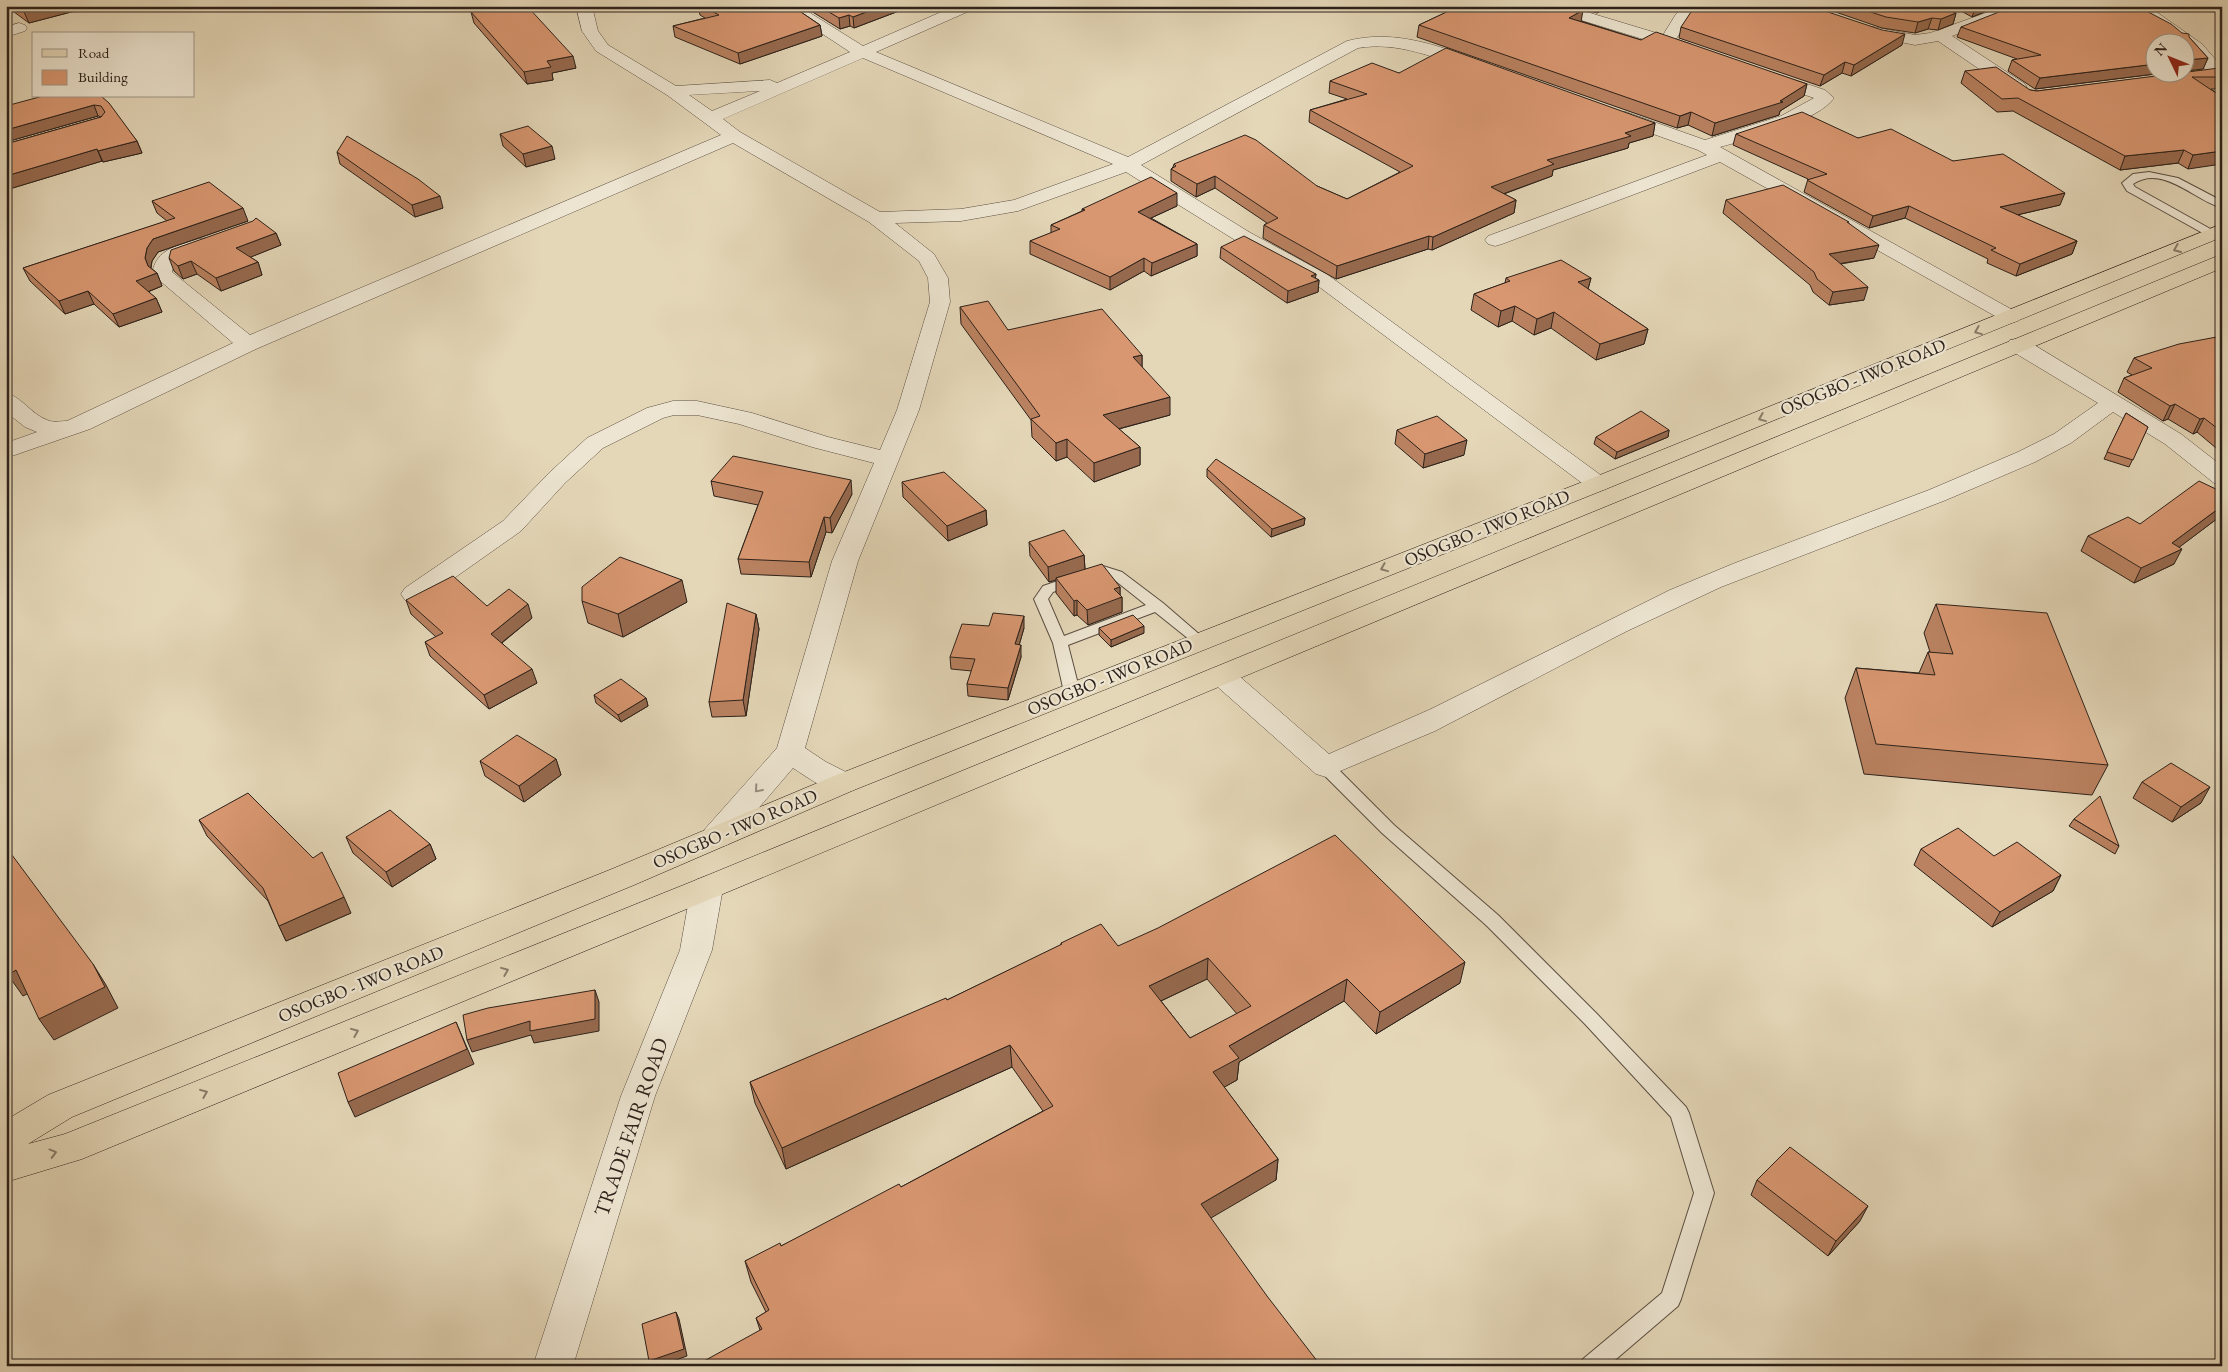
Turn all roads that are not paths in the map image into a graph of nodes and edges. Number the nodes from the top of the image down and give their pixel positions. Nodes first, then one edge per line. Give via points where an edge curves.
1 (584, 6) edge
2 (788, 6) edge
3 (968, 6) edge
4 (1550, 6) edge
5 (1694, 6) edge
6 (2020, 6) edge
7 (2138, 6) edge
8 (1949, 15) edge
9 (1971, 24) junction
10 (1856, 27) edge
11 (2175, 32) edge
12 (1941, 36) junction
13 (1667, 41) junction
14 (2213, 46) dead end
15 (2196, 47) joint
16 (862, 52) junction
17 (1703, 53) edge
18 (1491, 70) edge
19 (1757, 72) edge
20 (2200, 75) edge
21 (2219, 76) edge
22 (787, 84) junction
23 (673, 91) junction
24 (2032, 97) edge
25 (1606, 110) edge
26 (709, 119) junction
27 (734, 136) junction
28 (1704, 146) junction
29 (1721, 156) junction
30 (1129, 164) junction
31 (2222, 205) edge
32 (876, 218) junction
33 (2217, 232) edge
34 (222, 238) edge
35 (1494, 240) dead end
36 (2222, 261) edge
37 (2011, 318) junction
38 (248, 344) junction
39 (2018, 345) junction
40 (6, 400) edge
41 (2113, 401) junction
42 (82, 424) junction
43 (6, 451) edge
44 (887, 459) junction
45 (2222, 478) edge
46 (1598, 484) junction
47 (414, 594) edge
48 (1158, 606) junction
49 (1200, 641) junction
50 (1060, 643) junction
51 (1221, 675) junction
52 (1072, 692) junction
53 (790, 752) junction
54 (1326, 768) junction
55 (844, 783) junction
56 (716, 837) junction
57 (707, 888) junction
58 (6, 1139) edge
59 (6, 1166) edge
60 (553, 1366) edge
61 (1591, 1366) edge

1 - 23 street via 590,31 602,48
2 - 16 street
3 - 16 street
4 - 13 street
5 - 13 street via 1682,17
6 - 9 street
7 - 11 street
8 - 9 street
9 - 12 street
10 - 12 street via 1915,40
12 - 24 street
13 - 17 street
14 - 15 street
15 - 21 street
16 - 22 street
16 - 30 street
18 - 30 street via 1415,45 1367,40 1353,44
19 - 28 street via 1825,98 1795,116
20 - 21 street
22 - 23 street
22 - 26 street
23 - 26 street
25 - 28 street
26 - 27 street
27 - 32 street
27 - 38 street
28 - 29 street
29 - 35 street
29 - 37 street
30 - 32 street via 1018,205 961,215
30 - 46 street via 1242,236 1321,279
31 - 33 lane via 2171,178 2143,175 2127,183 2131,189
32 - 44 street via 927,258 938,278 940,302 908,410
33 -> 37 main road, OSOGBO - IWO ROAD
34 - 38 street via 167,256 162,264 162,274
36 - 39 main road, OSOGBO - IWO ROAD
37 -> 46 main road, OSOGBO - IWO ROAD
38 - 42 street
39 - 41 street
39 - 51 main road, OSOGBO - IWO ROAD
40 - 42 street via 34,424 52,430
41 - 45 street via 2173,439
41 - 54 street via 2086,425 2041,452 1926,500 1710,582 1455,709
42 - 43 street
44 - 47 street via 744,418 697,408 674,408 655,413 595,443 512,526
44 - 53 street via 844,561
46 -> 49 main road, OSOGBO - IWO ROAD
48 - 49 lane
48 - 50 lane
48 - 50 lane via 1117,575 1104,570 1048,589 1041,599
49 - 52 main road, OSOGBO - IWO ROAD
50 - 52 lane
51 - 54 street
51 - 57 main road, OSOGBO - IWO ROAD
52 - 55 main road, OSOGBO - IWO ROAD
53 - 55 street
53 -> 56 street
54 - 61 lane via 1388,829 1492,920 1679,1113 1704,1193 1671,1298
55 - 56 main road, OSOGBO - IWO ROAD
56 - 58 main road, OSOGBO - IWO ROAD via 60,1106
59 -> 57 main road, OSOGBO - IWO ROAD via 69,1148
57 - 60 street, TRADE FAIR ROAD via 696,950 638,1096

